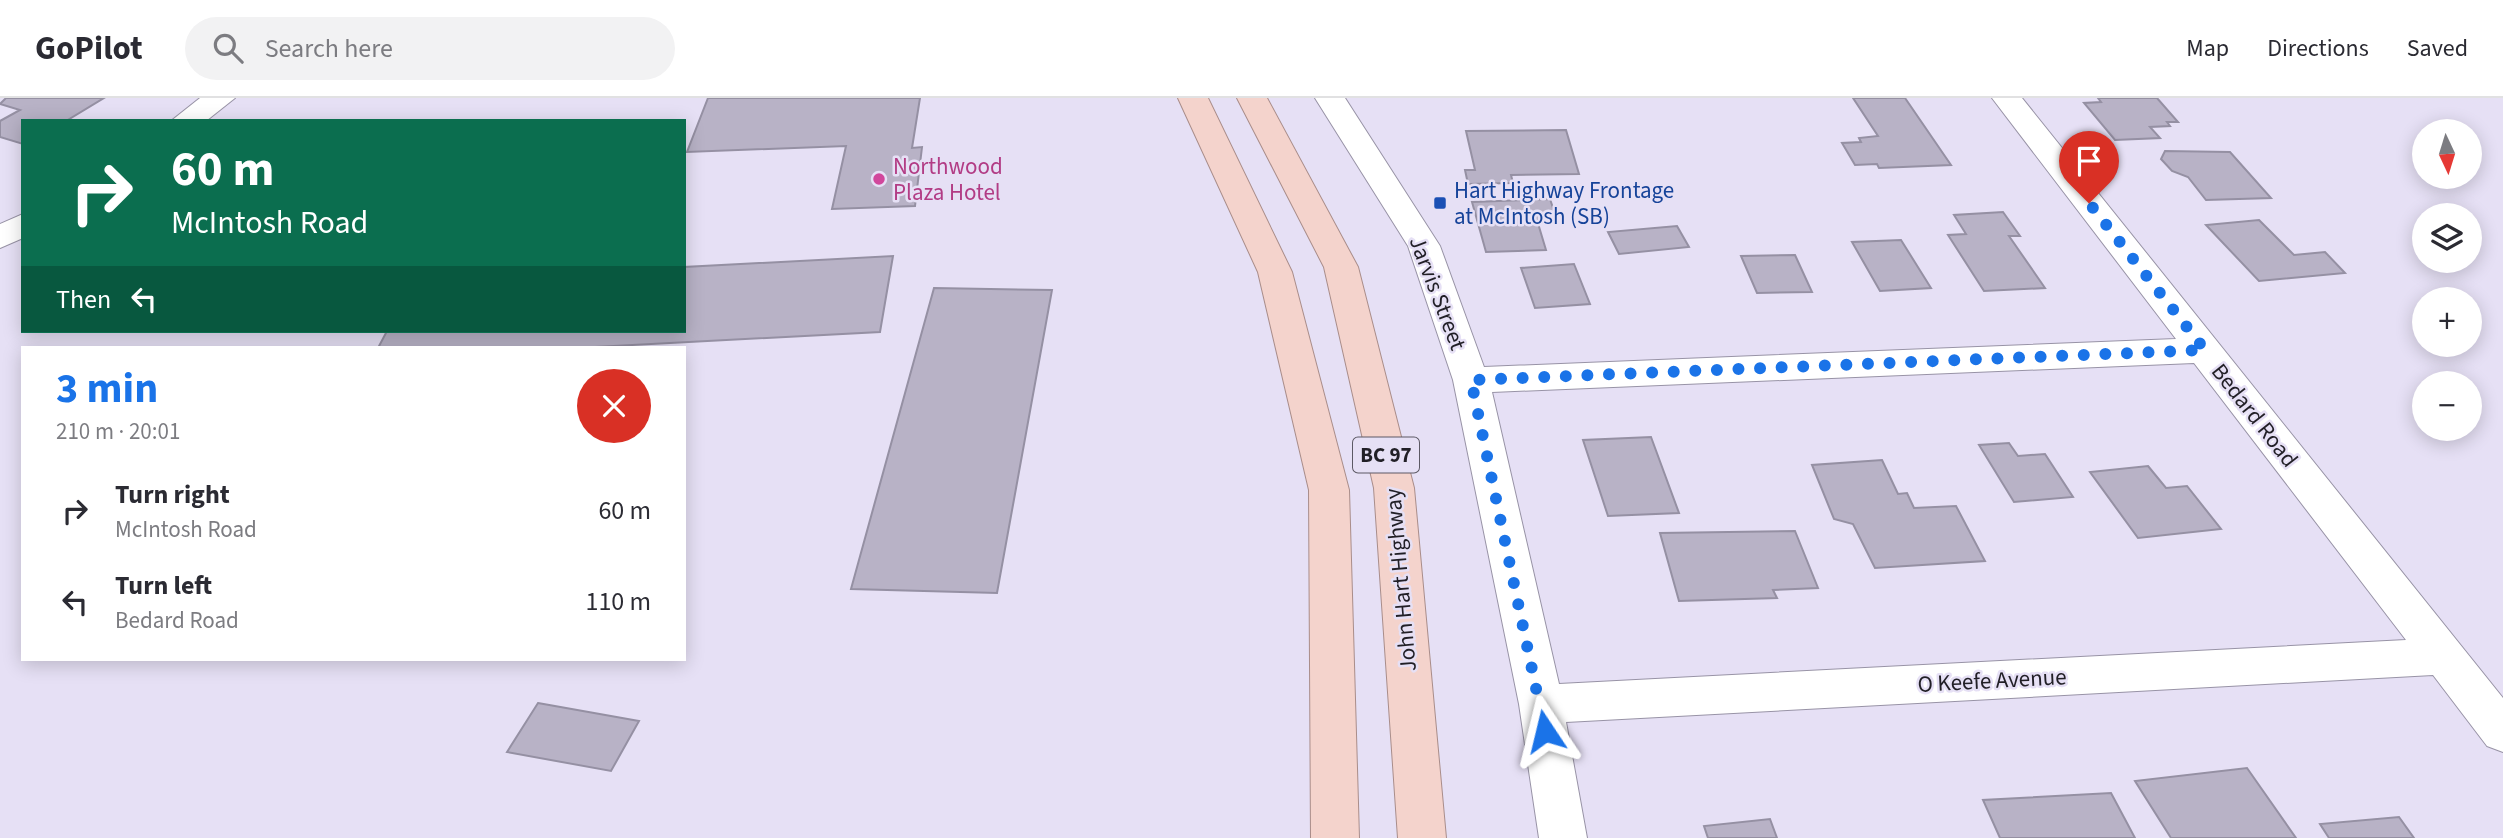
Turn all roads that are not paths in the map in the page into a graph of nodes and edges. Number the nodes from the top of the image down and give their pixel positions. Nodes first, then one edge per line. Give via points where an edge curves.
1 (220, 98) edge
2 (1193, 98) edge
3 (1252, 98) edge
4 (1330, 98) edge
5 (2007, 98) edge
6 (189, 119) edge
7 (21, 225) edge
8 (0, 238) edge
9 (2205, 350) junction
10 (1471, 380) junction
11 (2443, 656) junction
12 (1541, 704) junction
13 (2503, 732) edge
14 (1335, 838) edge
15 (1422, 838) edge
16 (1563, 838) edge

1 - 6 street
2 - 14 highway, BC 97 via 1275,272 1329,490
3 - 15 highway, John Hart Highway / BC 97 via 1341,267 1394,488
4 - 10 street, Jarvis Street via 1424,246
5 - 9 street, Bedard Road
7 - 8 street
9 - 10 street
9 - 11 street, Bedard Road
10 - 12 street, Jarvis Street
11 - 12 street, O Keefe Avenue
11 - 13 street, Bedard Road
12 - 16 street, Jarvis Street

